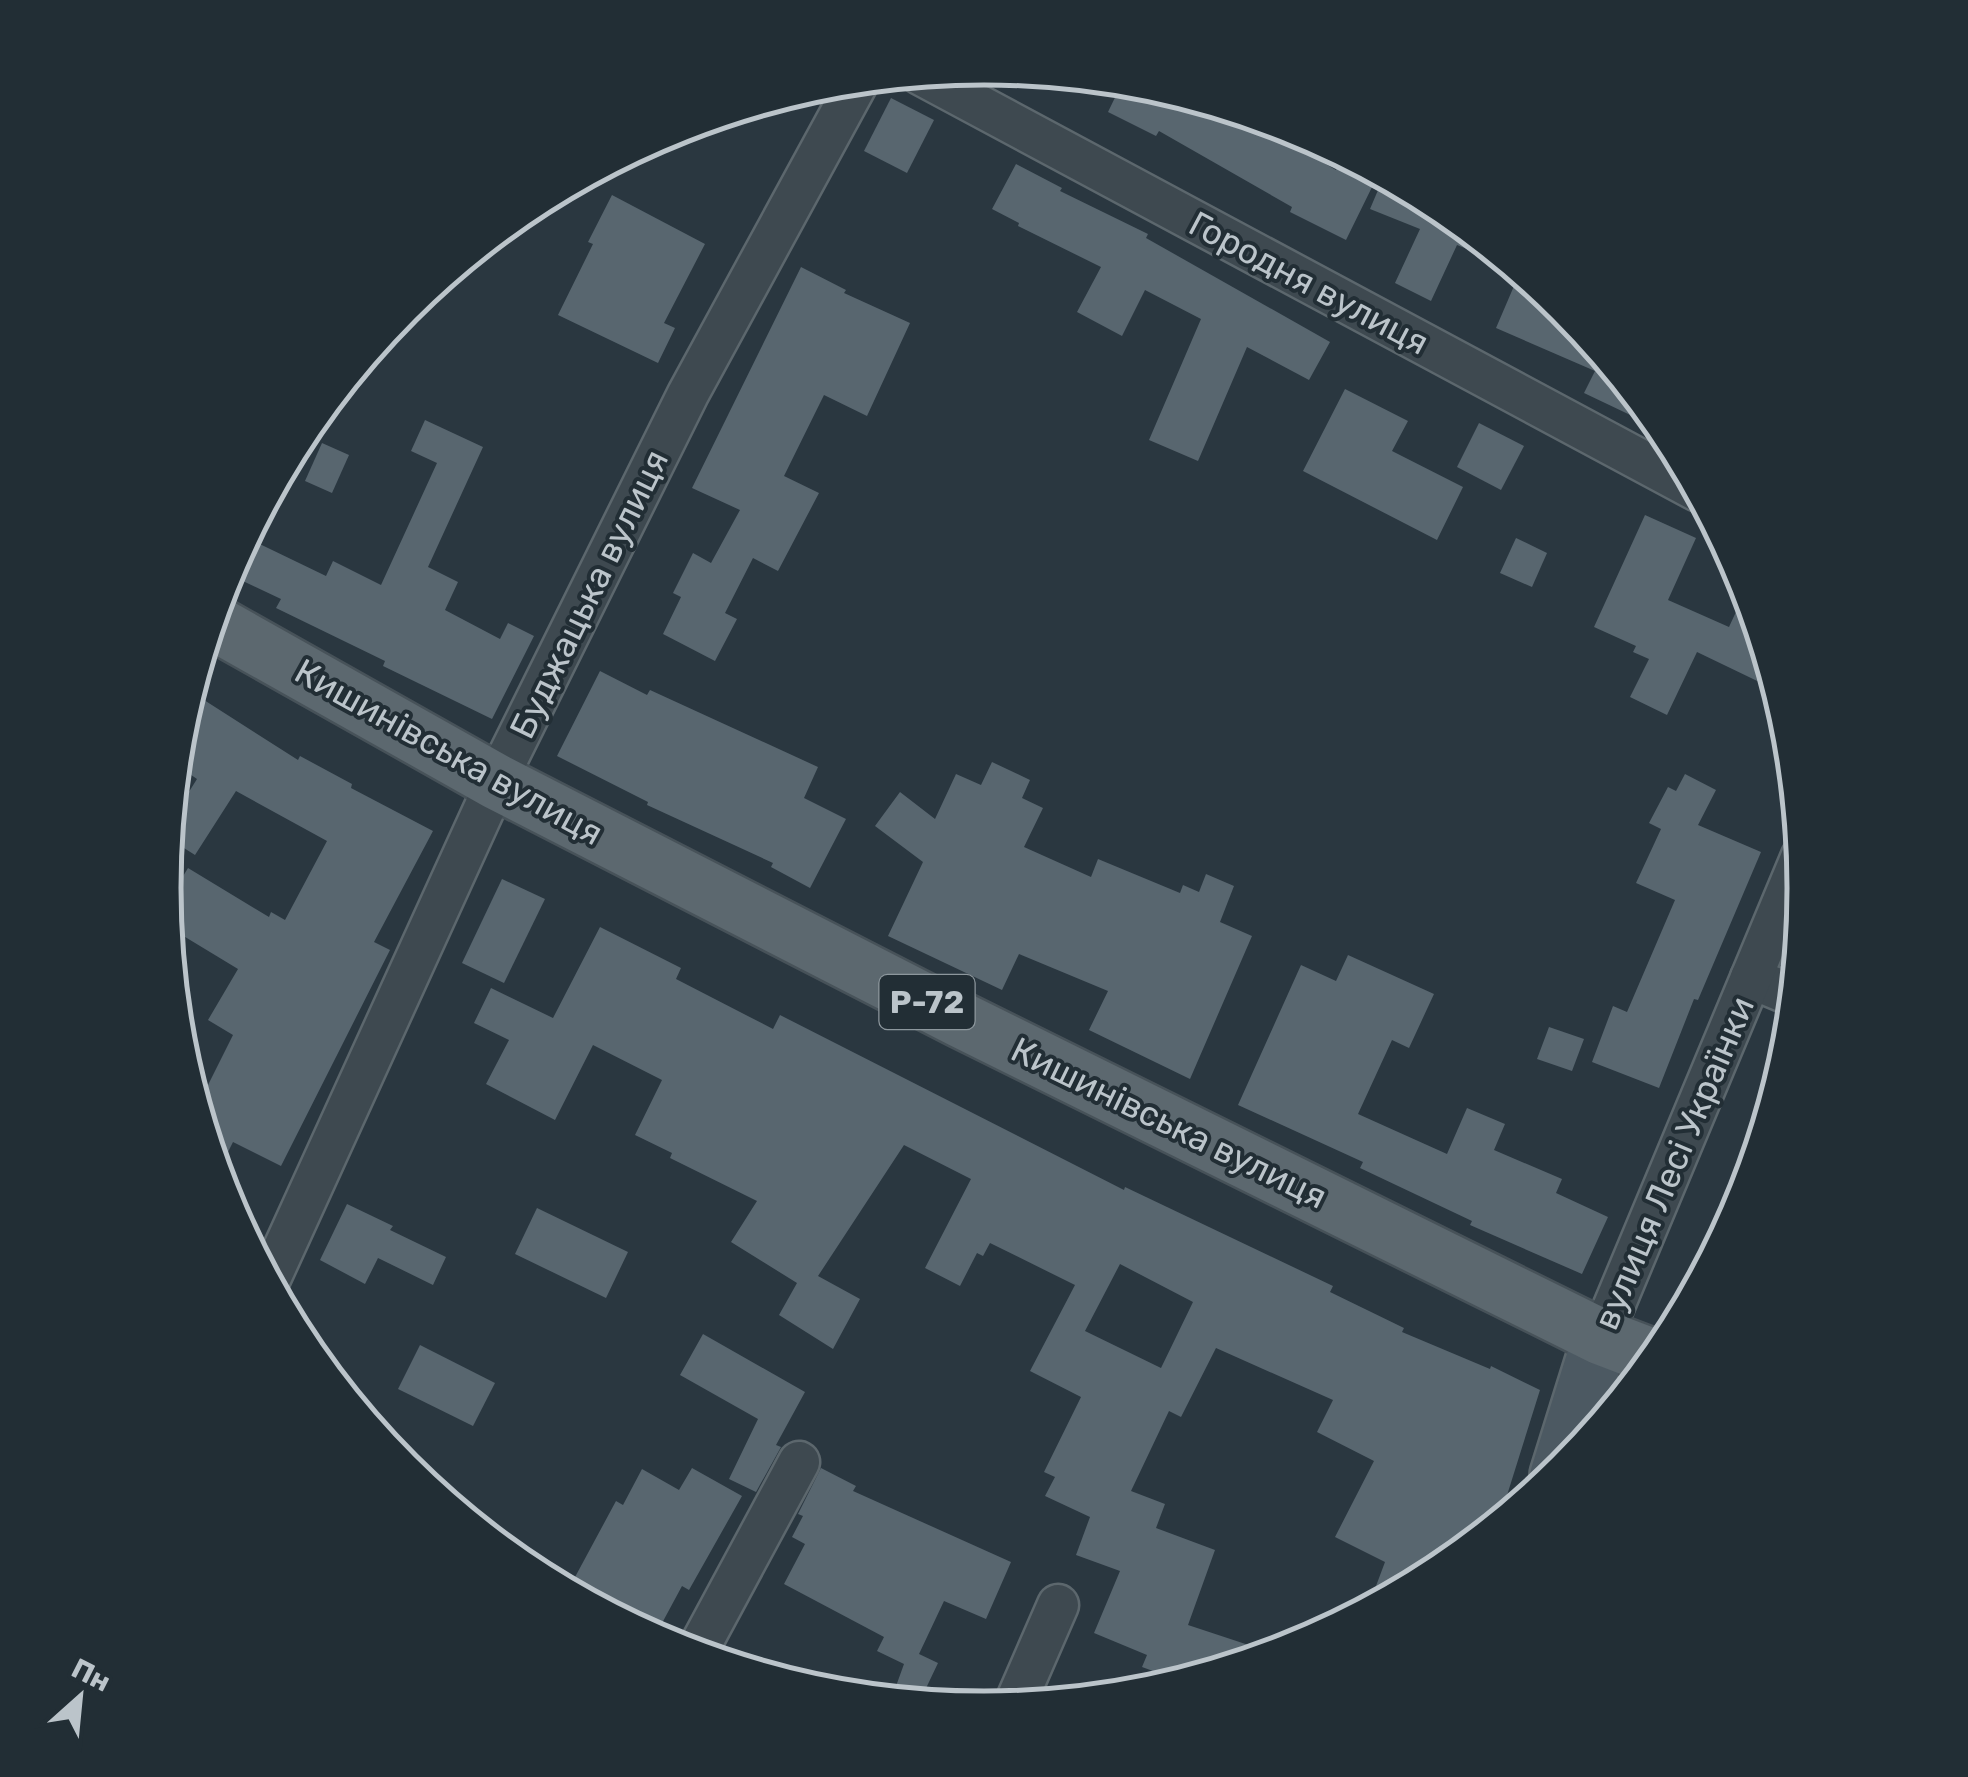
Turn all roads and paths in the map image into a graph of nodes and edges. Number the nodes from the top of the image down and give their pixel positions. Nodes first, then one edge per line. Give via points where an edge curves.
1 (943, 87) edge
2 (849, 97) edge
3 (1676, 480) edge
4 (224, 628) edge
5 (496, 782) junction
6 (1788, 890) edge
7 (1751, 978) junction
8 (1781, 991) edge
9 (275, 1267) edge
10 (1600, 1337) junction
11 (1640, 1352) edge
12 (1569, 1438) edge
13 (799, 1462) dead end
14 (1058, 1605) dead end
15 (702, 1640) edge
16 (1021, 1691) edge

1 - 3 street, Городня вулиця
2 - 5 street, Буджацька вулиця via 688,394
4 - 5 main road, Кишинівська вулиця / Р-72
5 - 9 street, Буджацька вулиця
5 - 10 main road, Кишинівська вулиця / Р-72
6 - 7 street, вулиця Лесі Українки
7 - 8 street
7 - 10 street, вулиця Лесі Українки
10 - 11 main road, Кишинівська вулиця / Р-72
10 - 12 street, вулиця Лесі Українки
13 - 15 street
14 - 16 street

